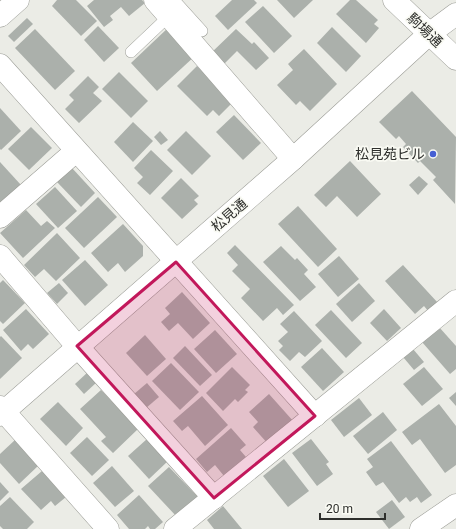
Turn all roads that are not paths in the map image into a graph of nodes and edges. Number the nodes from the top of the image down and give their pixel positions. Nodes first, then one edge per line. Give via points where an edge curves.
1 (18, 0) edge
2 (394, 0) edge
3 (166, 5) edge
4 (456, 14) edge
5 (0, 16) edge
6 (202, 31) dead end
7 (428, 34) junction
8 (131, 52) dead end
9 (456, 60) edge
10 (0, 65) edge
11 (76, 151) junction
12 (293, 159) junction
13 (0, 217) edge
14 (0, 256) edge
15 (176, 262) junction
16 (456, 301) edge
17 (77, 346) junction
18 (1, 411) edge
19 (315, 416) junction
20 (214, 498) junction
21 (456, 504) edge
22 (108, 529) edge
23 (175, 529) edge
24 (422, 529) edge

1 - 5 street
2 - 7 street, 駒場通
3 - 6 lane
3 - 8 lane
3 - 12 street
4 - 7 street, 松見通
7 - 9 street, 駒場通
7 - 12 street, 松見通
10 - 11 street
11 - 13 street
11 - 15 street
12 - 15 street, 松見通
14 - 17 street
15 - 17 street, 松見通
15 - 19 street
16 - 19 street
17 - 18 street, 松見通
17 - 20 street
18 - 22 street
19 - 20 street
20 - 23 street
21 - 24 street

